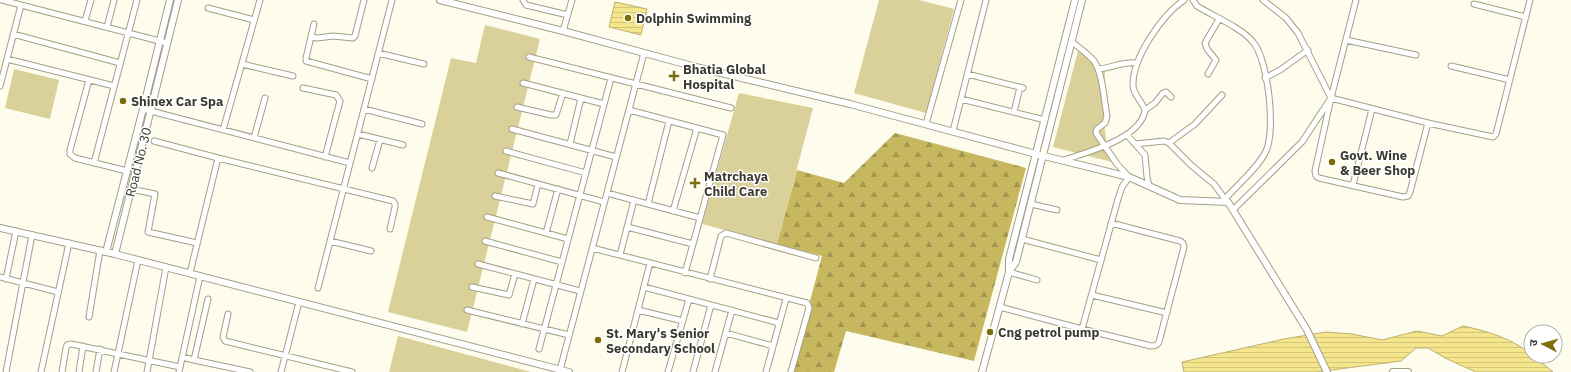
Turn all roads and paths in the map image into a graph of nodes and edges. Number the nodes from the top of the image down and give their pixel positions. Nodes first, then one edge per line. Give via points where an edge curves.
1 (2, 0) edge
2 (91, 0) edge
3 (114, 0) edge
4 (137, 0) edge
5 (170, 0) edge
6 (178, 0) edge
7 (260, 0) edge
8 (364, 0) edge
9 (392, 0) edge
10 (440, 0) edge
11 (523, 0) edge
12 (572, 0) edge
13 (961, 0) edge
14 (986, 0) edge
15 (1075, 0) edge
16 (1082, 0) edge
17 (1184, 0) edge
18 (1193, 0) edge
19 (1263, 0) edge
20 (1356, 0) edge
21 (1530, 0) edge
22 (1474, 4) dead end
23 (21, 5) junction
24 (208, 8) dead end
25 (568, 15) junction
26 (1526, 17) junction
27 (1219, 19) junction
28 (254, 20) junction
29 (85, 21) junction
30 (314, 24) dead end
31 (107, 28) junction
32 (563, 31) junction
33 (129, 33) junction
34 (14, 34) junction
35 (311, 37) junction
36 (1346, 40) junction
37 (160, 41) junction
38 (1072, 42) junction
39 (168, 43) junction
40 (1308, 50) junction
41 (378, 53) junction
42 (644, 53) junction
43 (1416, 55) dead end
44 (529, 57) dead end
45 (7, 59) junction
46 (120, 63) junction
47 (1137, 63) junction
48 (242, 64) junction
49 (424, 64) dead end
50 (1451, 66) dead end
51 (1098, 69) junction
52 (967, 74) junction
53 (1208, 74) dead end
54 (293, 76) dead end
55 (611, 78) junction
56 (1265, 78) junction
57 (372, 79) junction
58 (88, 80) junction
59 (1510, 80) junction
60 (523, 83) dead end
61 (636, 84) junction
62 (0, 86) edge
63 (114, 86) junction
64 (303, 88) dead end
65 (563, 93) junction
66 (1222, 95) dead end
67 (1171, 97) dead end
68 (264, 98) dead end
69 (582, 98) junction
70 (1331, 98) junction
71 (961, 99) junction
72 (604, 104) junction
73 (517, 107) dead end
74 (730, 108) dead end
75 (143, 109) junction
76 (364, 109) junction
77 (1372, 109) junction
78 (628, 110) junction
79 (1145, 110) junction
80 (150, 111) junction
81 (1014, 112) junction
82 (1045, 120) junction
83 (669, 121) junction
84 (1428, 123) junction
85 (422, 124) dead end
86 (926, 124) junction
87 (697, 128) junction
88 (512, 129) dead end
89 (223, 130) junction
90 (953, 131) junction
91 (358, 134) junction
92 (1127, 135) junction
93 (254, 138) junction
94 (380, 140) junction
95 (154, 141) dead end
96 (1169, 143) junction
97 (570, 144) junction
98 (1135, 144) junction
99 (1104, 145) junction
100 (403, 146) dead end
101 (592, 150) junction
102 (506, 151) dead end
103 (1036, 154) junction
104 (1044, 156) junction
105 (325, 157) junction
106 (616, 157) junction
107 (218, 158) junction
108 (1064, 160) junction
109 (94, 163) junction
110 (350, 163) junction
111 (372, 168) dead end
112 (127, 171) junction
113 (498, 173) dead end
114 (586, 173) junction
115 (1130, 177) junction
116 (538, 184) junction
117 (1353, 185) junction
118 (1149, 186) junction
119 (344, 188) junction
120 (131, 189) junction
121 (558, 189) junction
122 (606, 193) junction
123 (580, 195) junction
124 (495, 196) dead end
125 (634, 200) junction
126 (1226, 200) junction
127 (604, 202) junction
128 (648, 204) junction
129 (1031, 204) junction
130 (1057, 210) dead end
131 (1233, 210) junction
132 (673, 211) junction
133 (487, 217) dead end
134 (700, 218) junction
135 (1111, 223) junction
136 (627, 226) junction
137 (0, 229) edge
138 (390, 229) dead end
139 (16, 231) junction
140 (546, 233) junction
141 (32, 235) junction
142 (1022, 239) junction
143 (568, 240) junction
144 (330, 241) junction
145 (485, 241) dead end
146 (69, 243) junction
147 (197, 244) junction
148 (693, 244) junction
149 (592, 248) junction
150 (103, 251) junction
151 (371, 251) dead end
152 (115, 254) junction
153 (620, 255) junction
154 (816, 258) dead end
155 (138, 260) junction
156 (1101, 260) junction
157 (562, 262) junction
158 (650, 263) junction
159 (478, 264) dead end
160 (166, 267) junction
161 (686, 272) junction
162 (1009, 272) junction
163 (190, 273) junction
164 (515, 274) junction
165 (200, 276) junction
166 (0, 277) edge
167 (6, 279) junction
168 (534, 279) junction
169 (710, 279) junction
170 (1037, 280) dead end
171 (23, 283) junction
172 (556, 285) junction
173 (472, 286) dead end
174 (644, 287) junction
175 (318, 288) dead end
176 (580, 291) junction
177 (58, 292) junction
178 (1092, 295) junction
179 (208, 299) dead end
180 (689, 299) junction
181 (786, 299) junction
182 (299, 302) junction
183 (711, 304) junction
184 (1000, 307) junction
185 (467, 310) dead end
186 (638, 310) junction
187 (732, 310) junction
188 (1167, 313) junction
189 (228, 314) dead end
190 (89, 317) dead end
191 (683, 322) junction
192 (779, 323) junction
193 (522, 324) junction
194 (544, 329) junction
195 (1082, 329) junction
196 (726, 333) junction
197 (569, 335) junction
198 (83, 346) junction
199 (773, 346) junction
200 (100, 349) junction
201 (539, 349) dead end
202 (118, 353) junction
203 (285, 356) junction
204 (182, 357) junction
205 (194, 360) junction
206 (149, 361) junction
207 (179, 370) edge
208 (560, 370) junction
209 (6, 372) edge
210 (41, 372) edge
211 (62, 372) edge
212 (79, 372) edge
213 (96, 372) edge
214 (114, 372) edge
215 (146, 372) edge
216 (250, 372) edge
217 (281, 372) edge
218 (352, 372) edge
219 (569, 372) edge
220 (622, 372) edge
221 (668, 372) edge
222 (694, 372) edge
223 (716, 372) edge
224 (766, 372) edge
225 (791, 372) edge
226 (982, 372) edge
227 (1327, 372) edge
228 (1393, 372) edge
229 (1408, 372) edge

1 - 23 street
2 - 29 street
3 - 31 street
4 - 33 street
5 - 37 street, Road No. 30
6 - 39 street, Road No. 30
7 - 28 street
8 - 35 street via 353,38
9 - 41 street
10 - 32 street
11 - 25 street via 526,5
12 - 25 street
13 - 86 street
14 - 52 street
15 - 82 street
16 - 38 street
17 - 47 street via 1157,26
18 - 27 street via 1197,6
19 - 40 street via 1286,18
20 - 36 street
21 - 26 street
22 - 26 street
23 - 29 street
23 - 34 street
24 - 28 street
25 - 32 street
26 - 59 street
27 - 53 street via 1205,43 1216,60
27 - 56 street via 1253,41 1260,52
28 - 48 street
29 - 31 street
30 - 35 street
31 - 33 street
32 - 42 street
33 - 37 street
33 - 46 street
34 - 45 street
34 - 46 street
35 - 57 street via 306,58 308,62
36 - 43 street
36 - 70 street
37 - 39 street
37 - 75 street, Road No. 30
38 - 51 street via 1085,52
38 - 104 street
39 - 80 street, Road No. 30
40 - 56 street
40 - 70 street
41 - 49 street
41 - 57 street
42 - 61 street
42 - 86 street
44 - 55 street
45 - 58 street
45 - 62 street
46 - 63 street
47 - 51 street via 1127,62
47 - 79 street via 1133,85 1135,94
48 - 54 street
48 - 89 street
50 - 59 street
51 - 99 street via 1107,116 1105,123 1096,131
52 - 71 street
52 - 81 street via 1021,87
55 - 61 street
55 - 72 street
56 - 126 street via 1271,124 1270,139 1259,162
57 - 76 street
58 - 63 street
58 - 109 street via 70,154
59 - 84 street via 1496,134 1493,137
60 - 65 street
61 - 74 street
61 - 78 street
63 - 109 street
64 - 105 street via 339,97
65 - 69 street
65 - 73 street via 556,115
66 - 96 street via 1195,124
67 - 79 street via 1166,92 1163,93
68 - 93 street
69 - 72 street
69 - 97 street
70 - 77 street
70 - 117 street via 1316,176
70 - 131 street via 1302,142
71 - 81 street
71 - 90 street
72 - 101 street
75 - 80 street
75 - 112 street, Road No. 30
76 - 85 street
76 - 91 street
77 - 84 street
77 - 117 street
78 - 83 street
78 - 106 street
79 - 92 street via 1141,121
80 - 89 street
80 - 120 street, Road No. 30
81 - 82 street
82 - 103 street
83 - 87 street
83 - 128 street
84 - 117 street via 1408,196
86 - 90 street
87 - 132 street
87 - 134 street via 723,135
88 - 97 street
89 - 93 street
90 - 103 street
91 - 94 street
91 - 110 street
92 - 98 street
92 - 99 street
93 - 105 street
94 - 100 street
94 - 111 street
95 - 107 street
96 - 98 street via 1164,141
96 - 126 street via 1214,184
97 - 101 street
98 - 118 street via 1145,155
99 - 108 street
99 - 115 street
101 - 106 street
101 - 114 street
102 - 114 street
103 - 104 street
103 - 162 street via 1009,259
104 - 108 street
104 - 129 street
105 - 110 street
106 - 122 street
107 - 119 street
107 - 147 street
108 - 115 street
109 - 112 street
110 - 119 street
112 - 150 street, Road No. 30
113 - 116 street
114 - 123 street
115 - 118 street
115 - 135 street via 1122,187
116 - 121 street
116 - 124 street via 533,204
118 - 126 street via 1180,200
119 - 138 street via 393,201 395,207
119 - 144 street
120 - 147 street via 155,194 148,232
120 - 152 street, Road No. 30
121 - 123 street
121 - 140 street
122 - 125 street
122 - 127 street
123 - 127 street
123 - 143 street
125 - 128 street
125 - 136 street
126 - 131 street
127 - 149 street
128 - 132 street
129 - 130 street
129 - 142 street
131 - 227 street via 1307,330
132 - 134 street
133 - 140 street
134 - 148 street
135 - 156 street
135 - 188 street via 1180,240 1183,243
136 - 148 street
136 - 153 street
137 - 139 street
139 - 141 street
139 - 167 street
140 - 143 street
141 - 146 street
141 - 171 street
142 - 156 street
142 - 162 street via 1016,262
143 - 157 street
144 - 151 street
144 - 175 street
145 - 157 street
146 - 150 street
146 - 177 street
147 - 163 street
148 - 161 street
149 - 153 street
149 - 176 street
150 - 152 street
150 - 190 street
152 - 155 street
153 - 158 street
154 - 169 street via 726,233 721,236
155 - 160 street
155 - 202 street
156 - 178 street
157 - 172 street
158 - 161 street
158 - 174 street
159 - 164 street
160 - 163 street
160 - 206 street
161 - 169 street
162 - 170 street
162 - 184 street
163 - 165 street
164 - 168 street
164 - 173 street via 509,295
165 - 182 street
165 - 204 street
166 - 167 street
167 - 171 street
168 - 172 street
168 - 193 street
169 - 181 street
171 - 177 street
171 - 209 street
172 - 176 street
172 - 194 street
174 - 180 street
174 - 186 street
176 - 197 street
177 - 210 street
178 - 188 street
178 - 195 street
179 - 205 street
180 - 183 street
180 - 191 street
181 - 192 street
181 - 225 street via 807,303 809,306
182 - 203 street
182 - 208 street
183 - 187 street
183 - 222 street
184 - 195 street
184 - 226 street
185 - 193 street
186 - 191 street
186 - 220 street
187 - 192 street
187 - 196 street
188 - 195 street via 1159,343 1155,346
189 - 203 street via 223,337 225,341
191 - 221 street
192 - 199 street
193 - 194 street
194 - 197 street
194 - 201 street
196 - 199 street
196 - 223 street
197 - 208 street
198 - 200 street
198 - 211 street via 67,345
198 - 212 street
199 - 224 street
200 - 202 street
200 - 213 street
202 - 206 street
202 - 214 street
203 - 217 street
203 - 218 street
204 - 205 street
204 - 207 street
205 - 216 street
206 - 207 street
206 - 215 street
208 - 219 street
228 - 229 street

